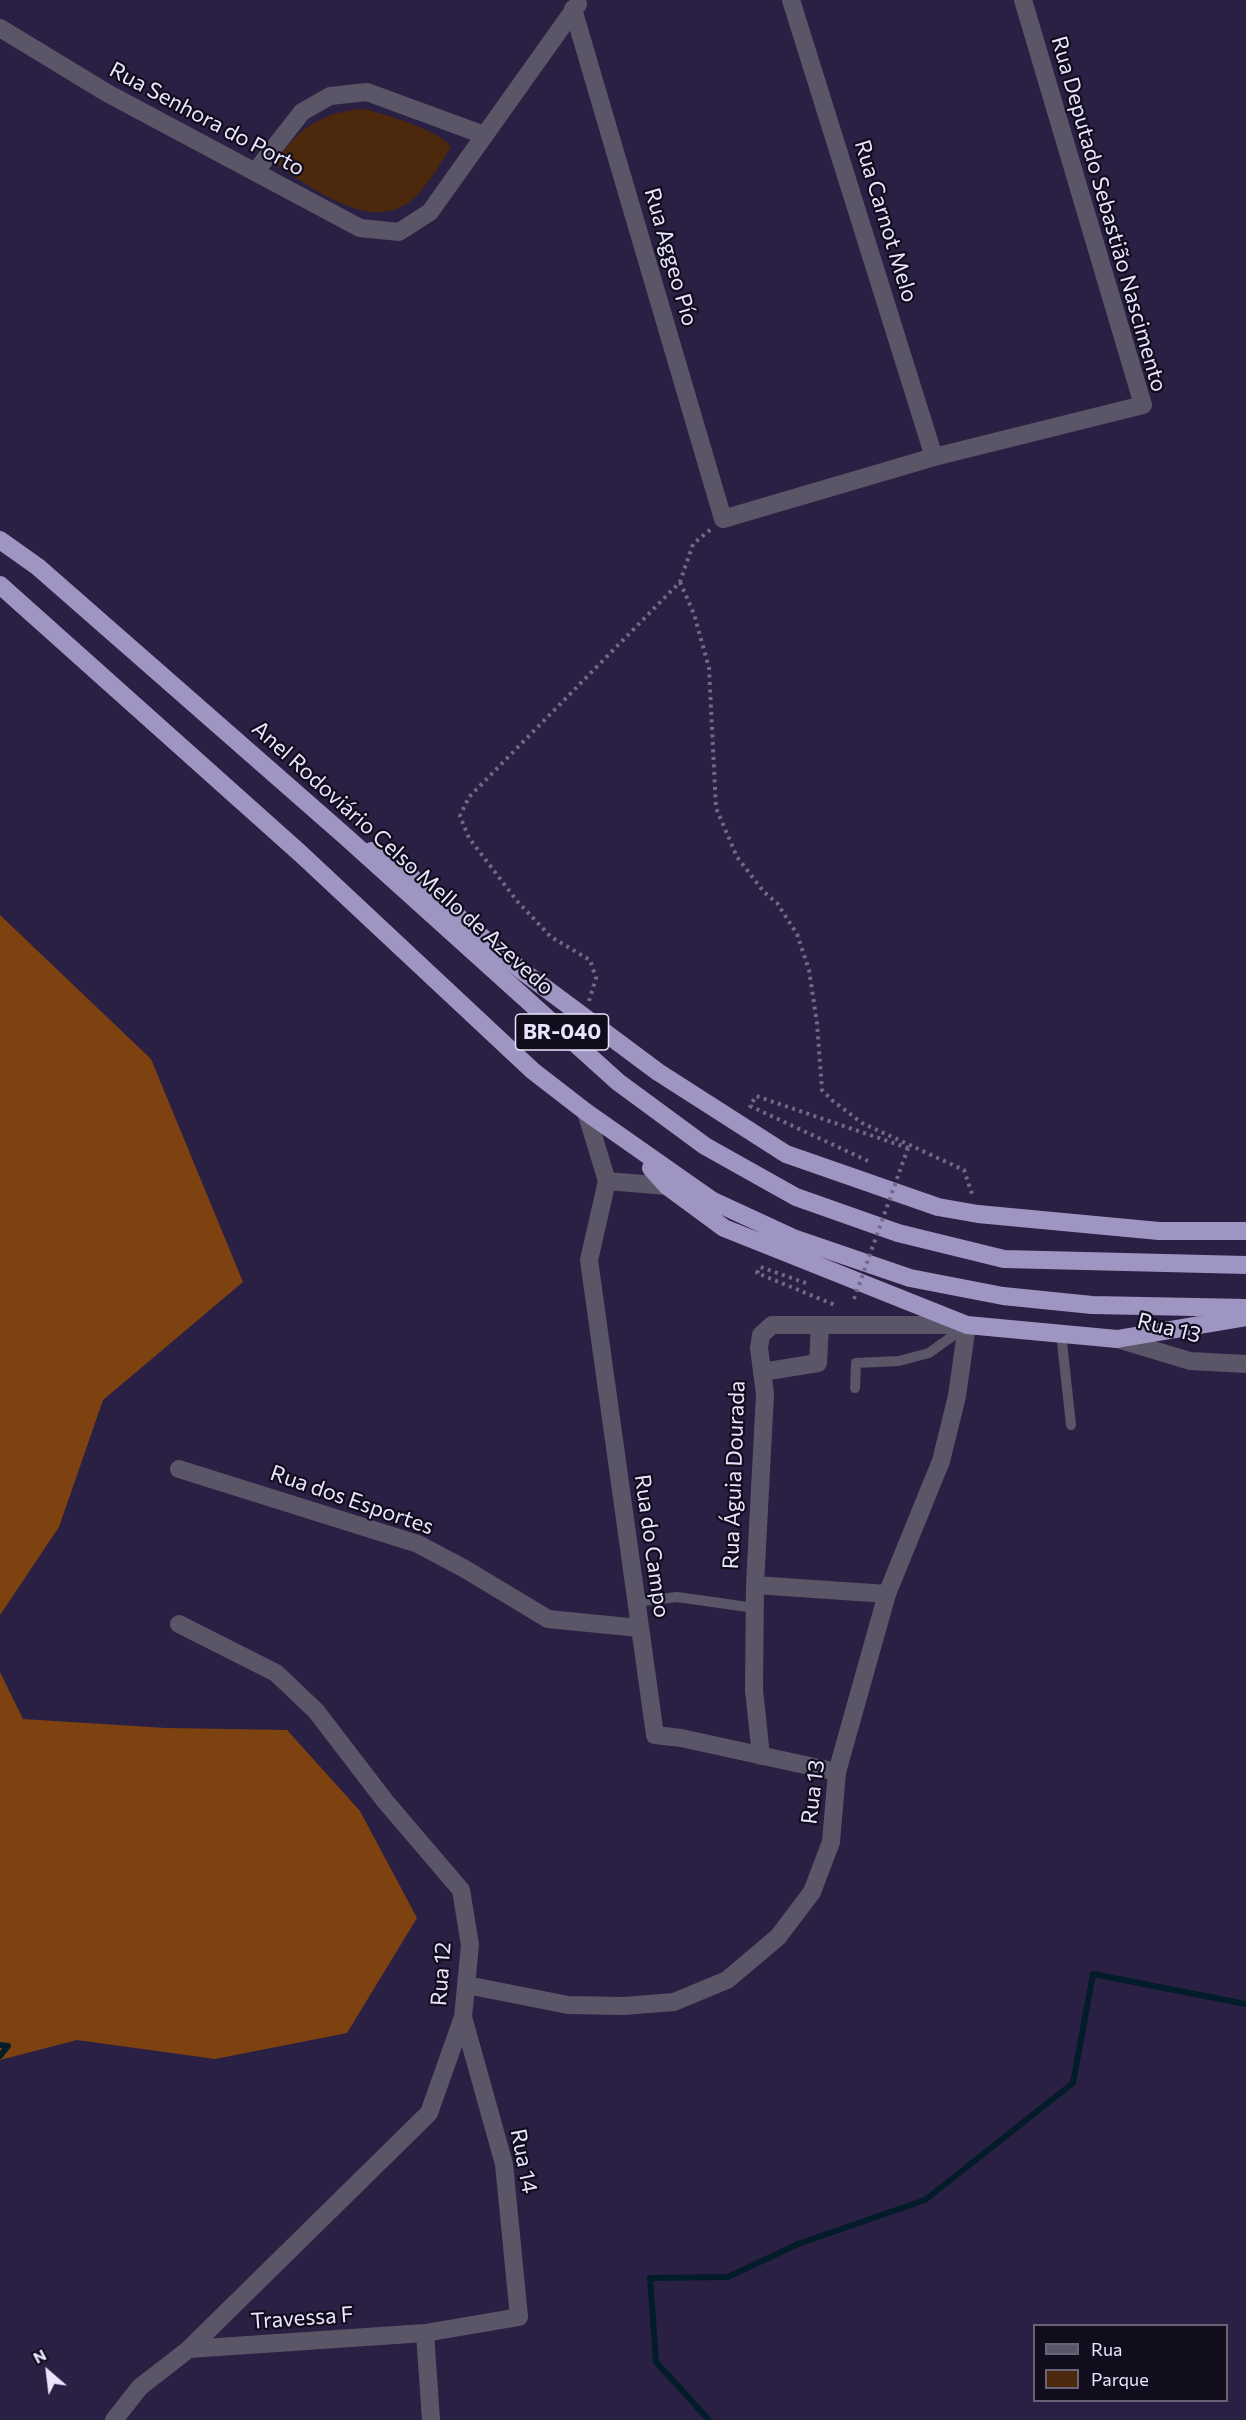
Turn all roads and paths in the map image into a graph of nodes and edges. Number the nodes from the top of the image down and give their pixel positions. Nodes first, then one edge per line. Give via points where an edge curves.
1 (791, 0) edge
2 (1023, 0) edge
3 (577, 4) edge
4 (0, 28) edge
5 (484, 135) junction
6 (255, 172) junction
7 (934, 457) junction
8 (723, 519) junction
9 (0, 540) edge
10 (680, 582) junction
11 (0, 585) edge
12 (345, 836) junction
13 (579, 1013) junction
14 (586, 1112) junction
15 (872, 1127) junction
16 (868, 1135) junction
17 (630, 1144) junction
18 (877, 1165) dead end
19 (607, 1181) junction
20 (667, 1186) junction
21 (978, 1214) junction
22 (1246, 1230) edge
23 (1246, 1265) edge
24 (812, 1285) dead end
25 (843, 1295) dead end
26 (1246, 1308) edge
27 (1246, 1317) edge
28 (820, 1325) junction
29 (856, 1325) junction
30 (968, 1325) junction
31 (1061, 1333) junction
32 (1117, 1339) junction
33 (1246, 1364) edge
34 (762, 1372) junction
35 (855, 1388) dead end
36 (1071, 1425) dead end
37 (179, 1469) dead end
38 (755, 1585) junction
39 (887, 1594) junction
40 (635, 1602) junction
41 (754, 1608) junction
42 (179, 1624) dead end
43 (639, 1628) junction
44 (761, 1756) junction
45 (837, 1772) junction
46 (467, 1985) junction
47 (463, 2017) junction
48 (519, 2317) joint
49 (425, 2333) junction
50 (189, 2349) junction
51 (114, 2420) edge
52 (431, 2420) edge

1 - 7 street, Rua Carnot Melo
2 - 7 street, Rua Deputado Sebastião Nascimento via 1143,405
3 - 5 street
3 - 8 street, Rua Aggeo Pío
4 - 6 street, Rua Senhora do Porto via 107,93
5 - 6 street via 367,92 330,96 302,112
5 - 6 street, Rua Senhora do Porto via 430,212 399,232 360,228
7 - 8 street, Rua Deputado Sebastião Nascimento
8 - 10 path via 693,544
9 - 12 highway, Anel Rodoviário Celso Mello de Azevedo / BR-040 via 38,567
10 - 13 path via 470,797 460,816 469,838 517,901 551,937 590,960 596,978 588,1003
10 - 15 path via 694,614 709,668 716,808 737,857 777,903 797,934 817,1023 822,1090
11 - 14 highway, BR-040 via 301,854 533,1071
12 - 13 highway via 396,864 521,970
12 - 23 highway, Anel Rodoviário Celso Mello de Azevedo / BR-040 via 618,1082 705,1146 796,1197 897,1233 1004,1258
13 - 21 highway via 658,1072 786,1154 888,1185 939,1207
14 - 17 highway, BR-040
14 - 19 street, Rua do Campo
15 - 16 path
15 - 21 path via 964,1170
16 - 18 path via 756,1096 750,1106
16 - 25 path, bridge via 908,1148 854,1299
17 - 20 highway
17 - 26 highway, BR-040 via 713,1201 793,1238 910,1278 1003,1296 1092,1305
19 - 20 street
19 - 40 street, Rua do Campo via 589,1260
20 - 30 highway via 724,1228
21 - 22 highway via 1159,1231
24 - 29 path via 760,1267 757,1274 847,1310
27 - 32 highway
28 - 29 street, Rua Águia Dourada
28 - 34 street via 818,1363
28 - 34 street, Rua Águia Dourada via 772,1325 761,1335
29 - 30 street, Rua Águia Dourada
30 - 31 highway
30 - 35 lane via 929,1353 899,1361 856,1363
30 - 39 street, Rua 13 via 957,1396 941,1461
31 - 32 highway
31 - 36 lane
32 - 33 street, Rua 13 via 1190,1361
34 - 38 street, Rua Águia Dourada via 765,1394
37 - 43 street, Rua dos Esportes via 418,1544 548,1619
38 - 39 street
38 - 41 street, Rua Águia Dourada
39 - 45 street, Rua 13
40 - 41 lane via 677,1597
40 - 43 street, Rua do Campo
41 - 44 street, Rua Águia Dourada via 754,1690
42 - 46 street, Rua 12 via 276,1673 316,1711 385,1801 461,1890 470,1945
43 - 44 street, Rua do Campo via 655,1735
44 - 45 street, Rua do Campo
45 - 46 street, Rua 13 via 831,1842 812,1892 778,1937 727,1980 675,2002 623,2006 568,2005
46 - 47 street, Rua 12
47 - 48 street, Rua 14 via 504,2164
47 - 50 street, Rua 12 via 429,2113
48 - 49 street, Travessa F
49 - 50 street, Travessa F
49 - 52 street
50 - 51 street via 140,2387

